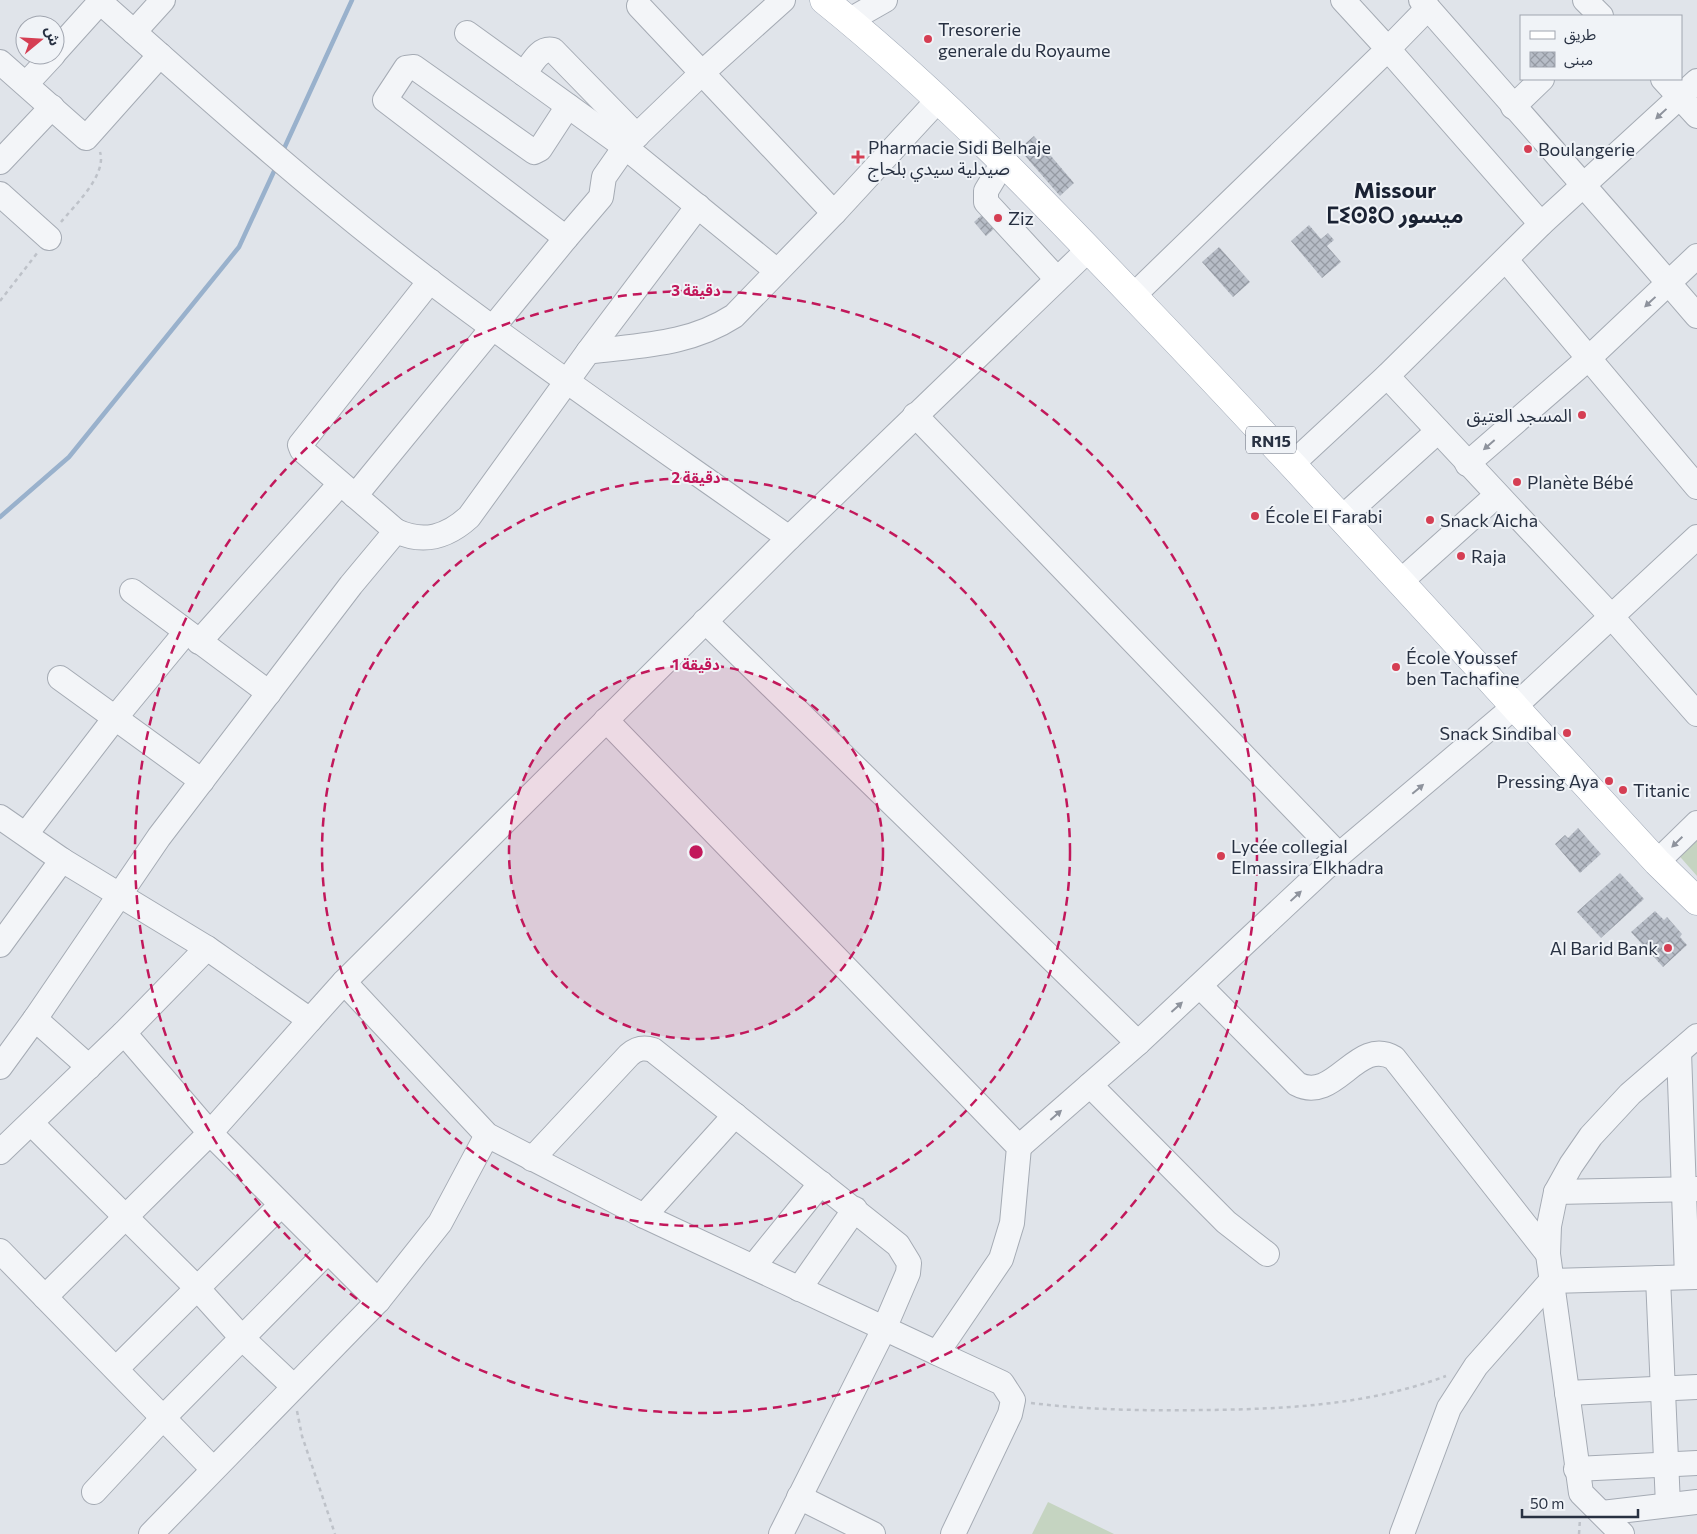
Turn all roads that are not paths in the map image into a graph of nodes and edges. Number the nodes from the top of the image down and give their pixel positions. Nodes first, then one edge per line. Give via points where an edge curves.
1 (163, 0) edge
2 (783, 0) edge
3 (824, 0) edge
4 (884, 0) edge
5 (1343, 0) edge
6 (1585, 0) edge
7 (99, 1) edge
8 (1425, 4) edge
9 (639, 6) dead end
10 (1600, 15) edge
11 (850, 20) junction
12 (134, 32) junction
13 (467, 33) dead end
14 (65, 41) edge
15 (1388, 49) junction
16 (160, 55) junction
17 (0, 62) edge
18 (44, 65) edge
19 (703, 72) junction
20 (524, 74) junction
21 (1541, 80) edge
22 (1665, 80) edge
23 (26, 84) junction
24 (1689, 89) edge
25 (939, 99) junction
26 (568, 106) junction
27 (52, 107) junction
28 (1513, 107) junction
29 (1697, 116) edge
30 (631, 142) junction
31 (1004, 161) junction
32 (0, 162) edge
33 (1585, 185) junction
34 (0, 194) edge
35 (698, 206) junction
36 (834, 213) junction
37 (1541, 224) junction
38 (49, 238) dead end
39 (566, 238) junction
40 (1089, 250) junction
41 (1697, 256) edge
42 (1506, 260) junction
43 (777, 271) junction
44 (1057, 279) junction
45 (430, 281) junction
46 (1669, 284) junction
47 (1133, 296) junction
48 (1697, 316) edge
49 (492, 326) junction
50 (588, 352) junction
51 (1589, 358) junction
52 (1387, 376) junction
53 (566, 381) junction
54 (915, 415) junction
55 (1438, 431) junction
56 (1292, 464) junction
57 (1467, 464) junction
58 (1697, 487) edge
59 (348, 490) junction
60 (1497, 495) junction
61 (1342, 518) junction
62 (396, 530) junction
63 (1697, 537) edge
64 (789, 538) junction
65 (1400, 582) junction
66 (132, 591) dead end
67 (1611, 616) junction
68 (705, 621) junction
69 (192, 637) junction
70 (60, 678) dead end
71 (269, 693) junction
72 (1514, 707) junction
73 (1697, 714) edge
74 (115, 718) junction
75 (606, 720) junction
76 (202, 781) junction
77 (2, 823) edge
78 (1697, 823) edge
79 (26, 834) junction
80 (1339, 855) junction
81 (62, 860) junction
82 (1657, 862) junction
83 (119, 895) junction
84 (1697, 901) edge
85 (0, 945) edge
86 (207, 948) junction
87 (344, 982) junction
88 (1200, 986) junction
89 (35, 1019) junction
90 (310, 1020) junction
91 (124, 1033) junction
92 (1697, 1036) edge
93 (1138, 1043) junction
94 (1678, 1052) junction
95 (89, 1066) junction
96 (0, 1067) edge
97 (1090, 1084) junction
98 (1688, 1092) edge
99 (735, 1115) junction
100 (32, 1123) junction
101 (210, 1133) junction
102 (487, 1135) junction
103 (1019, 1147) junction
104 (0, 1152) edge
105 (532, 1159) junction
106 (822, 1183) junction
107 (1690, 1190) edge
108 (1556, 1192) junction
109 (281, 1204) junction
110 (855, 1209) junction
111 (644, 1216) junction
112 (126, 1218) junction
113 (0, 1251) edge
114 (328, 1251) junction
115 (1267, 1254) dead end
116 (1548, 1254) junction
117 (752, 1267) junction
118 (1692, 1277) edge
119 (1658, 1278) junction
120 (1552, 1281) junction
121 (198, 1289) junction
122 (799, 1289) junction
123 (45, 1297) junction
124 (378, 1302) junction
125 (884, 1329) junction
126 (243, 1338) junction
127 (937, 1353) junction
128 (116, 1369) junction
129 (293, 1386) junction
130 (1697, 1387) edge
131 (1663, 1390) junction
132 (1567, 1393) junction
133 (163, 1418) junction
134 (1697, 1462) edge
135 (1667, 1464) junction
136 (212, 1468) junction
137 (1576, 1469) junction
138 (94, 1492) dead end
139 (798, 1497) junction
140 (1697, 1502) edge
141 (1668, 1505) junction
142 (1602, 1513) junction
143 (151, 1534) edge
144 (781, 1534) edge
145 (873, 1534) edge
146 (953, 1534) edge
147 (1402, 1534) edge
148 (1622, 1534) edge

1 - 12 street
2 - 19 street
3 - 11 main road, RN15
4 - 11 street
5 - 15 street
6 - 10 street
7 - 12 street
7 - 14 street
8 - 15 street
8 - 28 street
9 - 19 street
11 - 25 main road, RN15
12 - 16 street
13 - 20 street
15 - 37 street
15 - 47 street
16 - 27 street via 86,138
16 - 45 street via 280,159
17 - 23 street
18 - 23 street
19 - 30 street
19 - 36 street
20 - 26 street
20 - 30 street via 540,53 553,50
21 - 28 street
22 - 24 street
23 - 27 street
24 - 29 street
24 -> 33 street
25 - 31 main road, RN15
25 - 36 street
26 - 30 street
26 - 39 street via 540,149 534,152 414,67 406,68 384,100
27 - 32 street
28 - 33 street
30 - 35 street
30 - 39 street via 604,177 600,197
31 - 40 main road, RN15
31 - 44 street via 986,191 986,202
33 - 37 street
33 - 46 street
34 - 38 street
35 - 43 street
35 - 50 street
36 - 43 street
37 - 42 street
39 - 49 street
40 - 44 street
40 - 47 main road, RN15
41 - 46 street
42 - 51 street
42 - 52 street
43 - 50 street via 734,316 708,331 689,338
44 - 54 street
45 - 49 street
45 - 59 street via 301,442 302,450
46 - 48 street
46 -> 51 street
47 - 56 main road, RN15
49 - 53 street
49 - 59 street
50 - 53 street
51 -> 57 street
51 - 58 street
52 - 55 street
52 - 56 street
53 - 62 street via 469,517 460,525 449,532 423,539 409,537
53 - 64 street
54 - 64 street
54 - 80 street
55 - 57 street
55 - 61 street
56 - 61 main road, RN15
57 - 60 street
59 - 62 street
59 - 69 street
60 - 65 street
60 - 67 street
61 - 65 main road, RN15
62 - 71 street
63 - 67 street
64 - 68 street
65 - 72 main road, RN15
66 - 69 street
67 - 72 street
67 - 73 street
68 - 75 street
68 - 93 street
69 - 71 street
69 - 74 street
70 - 74 street
71 - 76 street
80 -> 72 street
72 - 82 main road, RN15
74 - 76 street
74 - 79 street
75 - 87 street
75 - 103 street
76 - 83 street
77 - 79 street
78 -> 82 street
79 - 81 street
88 -> 80 street
81 - 83 street
81 - 85 street
82 - 84 main road, RN15
83 - 86 street
83 - 89 street
86 - 90 street
86 - 91 street
87 - 90 street
87 - 102 street
93 -> 88 street
88 - 116 street via 1304,1088 1322,1086 1374,1053 1384,1052 1394,1058
89 - 95 street
89 - 96 street
90 - 101 street
91 - 95 street
91 - 101 street
92 - 94 street
93 - 97 street
94 - 98 street
94 - 108 street via 1607,1117 1571,1165
95 - 100 street
103 -> 97 street
97 - 115 street via 1226,1222
98 - 107 street
99 - 105 street via 654,1050 640,1048 629,1055
99 - 106 street
99 - 111 street
100 - 104 street
100 - 112 street
101 - 109 street
101 - 112 street
102 - 105 street
102 - 124 street via 440,1223
103 - 127 street via 1012,1223 1001,1259
105 - 111 street
106 - 110 street
106 - 117 street
107 - 108 street
107 - 118 street
108 - 116 street via 1549,1226
109 - 114 street
109 - 121 street
110 - 122 street
110 - 125 street via 898,1245 909,1263 908,1273
111 - 117 street
112 - 121 street
112 - 123 street
113 - 123 street
114 - 124 street
114 - 126 street
116 - 120 street
117 - 122 street
118 - 119 street
119 - 120 street
119 - 131 street
120 - 132 street
120 - 147 street via 1476,1366 1449,1408
121 - 126 street
121 - 128 street
122 - 125 street
123 - 128 street
124 - 129 street
125 - 127 street
125 - 139 street
126 - 129 street
126 - 133 street
127 - 146 street via 1002,1384 1013,1400 1010,1414
128 - 133 street
129 - 136 street
130 - 131 street
131 - 132 street
131 - 135 street
132 - 137 street
133 - 136 street
133 - 138 street
134 - 135 street
135 - 137 street
135 - 141 street
136 - 143 street
137 - 142 street via 1581,1493
139 - 144 street
139 - 145 street
140 - 141 street
141 - 142 street
142 - 148 street

